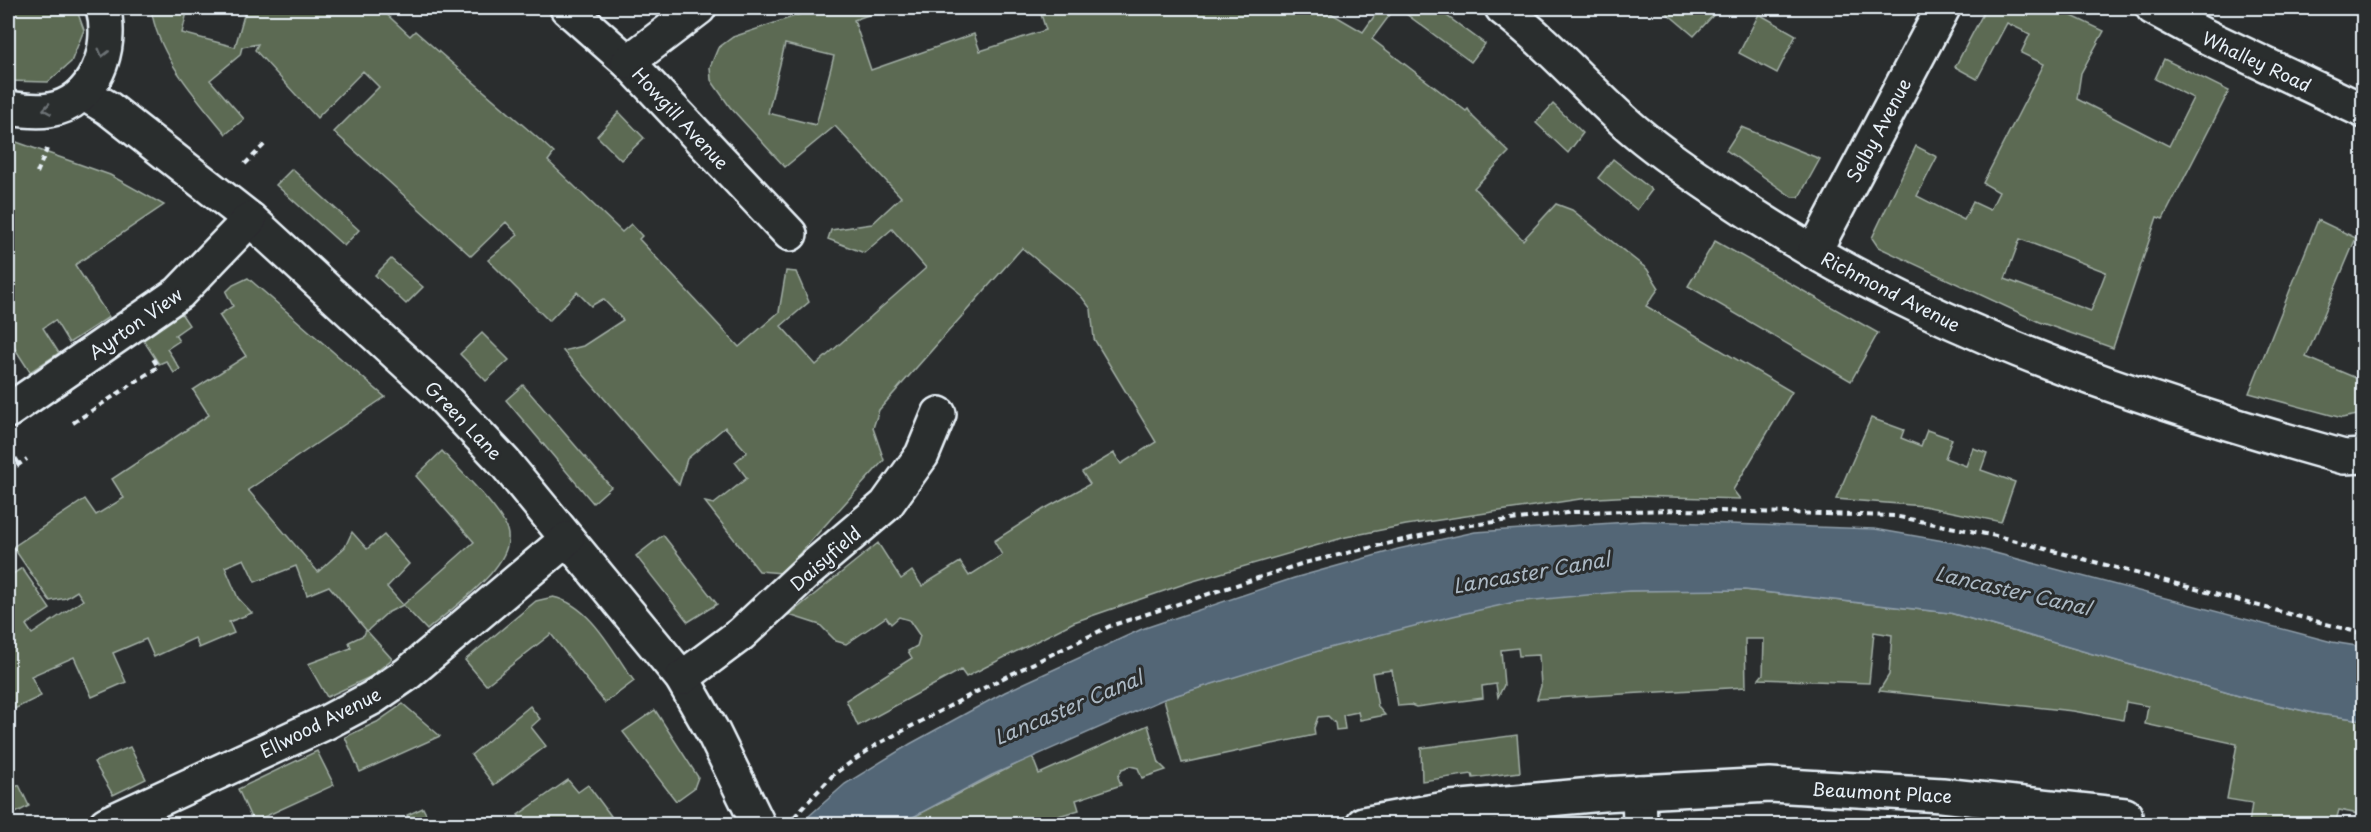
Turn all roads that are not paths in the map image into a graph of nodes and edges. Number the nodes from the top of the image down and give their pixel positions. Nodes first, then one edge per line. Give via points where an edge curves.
1 (103, 8) edge
2 (567, 8) edge
3 (699, 8) edge
4 (1503, 8) edge
5 (1943, 8) edge
6 (2153, 8) edge
7 (628, 62) junction
8 (83, 93) junction
9 (8, 108) edge
10 (2364, 111) edge
11 (250, 219) junction
12 (790, 234) dead end
13 (1814, 252) junction
14 (8, 411) edge
15 (939, 414) dead end
16 (2354, 457) edge
17 (567, 539) junction
18 (682, 678) junction
19 (1639, 792) junction
20 (2125, 815) dead end
21 (755, 817) edge
22 (106, 825) edge
23 (1363, 825) edge
24 (1640, 825) edge

1 -> 8 street via 105,52
2 - 7 street, Howgill Avenue
3 - 7 street
4 - 13 street, Richmond Avenue via 1631,128 1718,192
5 - 13 street, Selby Avenue
6 - 10 street, Whalley Road
7 - 12 street, Howgill Avenue
8 -> 9 street via 51,110
8 - 11 street, Green Lane via 108,108
11 - 14 street, Ayrton View via 179,293
11 - 17 street, Green Lane via 437,391 506,463
13 - 16 street, Richmond Avenue via 1991,342 2166,405
15 - 18 street, Daisyfield via 922,455 886,505 741,634
17 - 18 street, Green Lane
17 - 22 street, Ellwood Avenue via 407,674 372,698
18 - 21 street, Green Lane
19 - 20 street, Beaumont Place via 1770,785 1942,795
19 - 23 street, Beaumont Place via 1440,809
19 - 24 street

